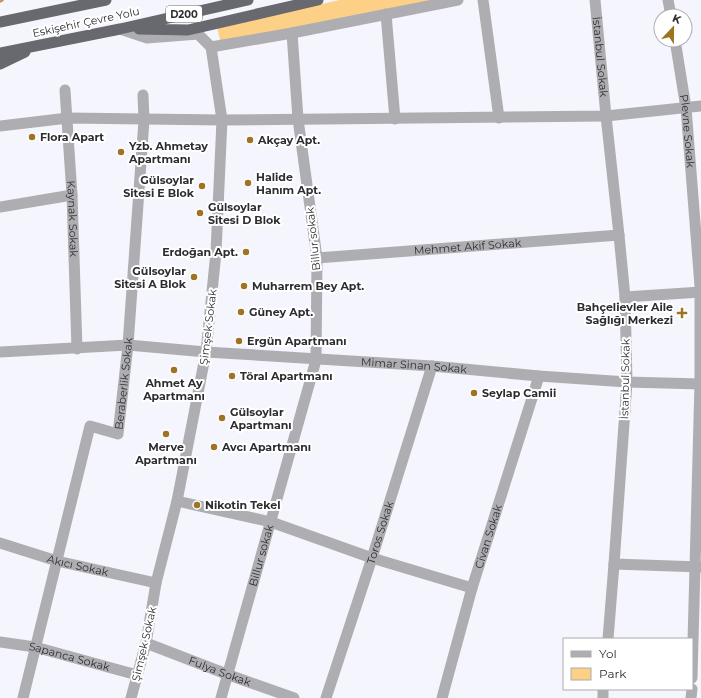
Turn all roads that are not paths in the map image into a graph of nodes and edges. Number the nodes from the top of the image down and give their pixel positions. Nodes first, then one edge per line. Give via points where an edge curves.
1 (106, 0) edge
2 (248, 0) edge
3 (318, 0) edge
4 (458, 0) edge
5 (483, 0) edge
6 (595, 0) edge
7 (386, 14) junction
8 (0, 22) edge
9 (120, 29) junction
10 (292, 33) junction
11 (45, 43) junction
12 (211, 47) junction
13 (676, 48) edge
14 (0, 53) edge
15 (0, 64) edge
16 (65, 90) dead end
17 (143, 95) dead end
18 (701, 106) edge
19 (686, 108) junction
20 (606, 116) junction
21 (68, 118) junction
22 (499, 118) junction
23 (298, 119) junction
24 (395, 119) junction
25 (144, 120) junction
26 (222, 120) junction
27 (0, 126) edge
28 (72, 195) junction
29 (0, 207) edge
30 (619, 235) junction
31 (317, 258) junction
32 (700, 292) edge
33 (625, 297) junction
34 (128, 344) junction
35 (77, 348) junction
36 (0, 352) edge
37 (206, 352) junction
38 (316, 360) junction
39 (432, 366) junction
40 (539, 376) junction
41 (627, 382) junction
42 (701, 384) edge
43 (177, 501) junction
44 (271, 522) junction
45 (0, 543) edge
46 (372, 558) junction
47 (57, 561) junction
48 (614, 564) junction
49 (698, 567) edge
50 (156, 583) junction
51 (472, 588) junction
52 (608, 638) edge
53 (0, 642) edge
54 (146, 643) junction
55 (35, 648) junction
56 (693, 660) edge
57 (137, 675) junction
58 (229, 675) junction
59 (23, 698) edge
60 (131, 698) edge
61 (221, 698) edge
62 (294, 698) edge
63 (326, 698) edge
64 (442, 698) edge

1 - 8 highway, Eskişehir Çevre Yolu
2 - 9 highway, Eskişehir Çevre Yolu / D200
3 - 9 highway via 188,30
4 - 7 street
5 - 22 street
6 - 20 street, İstanbul Sokak
7 - 10 street
7 - 24 street
9 - 11 highway, Eskişehir Çevre Yolu / D200
9 - 12 street via 148,38 198,34
10 - 12 street
10 - 23 street, Billur sokak
11 - 14 highway, Eskişehir Çevre Yolu / D200
11 - 15 highway
12 - 26 street, Şimşek Sokak
13 - 19 street, Plevne Sokak
16 - 21 street, Kaynak Sokak
17 - 25 street, Beraberlik Sokak
18 - 19 street
19 - 20 street
19 - 32 street, Plevne Sokak
20 - 22 street
20 - 30 street, İstanbul Sokak
21 - 25 street
21 - 27 street
21 - 28 street, Kaynak Sokak
22 - 24 street
23 - 24 street
23 - 26 street
23 - 31 street, Billur sokak
25 - 26 street
25 - 34 street, Beraberlik Sokak
26 - 37 street, Şimşek Sokak via 216,252
28 - 29 street
28 - 35 street, Kaynak Sokak
30 - 31 street, Mehmet Akif Sokak
30 - 33 street, İstanbul Sokak
31 - 38 street, Billur sokak
32 - 33 street
32 - 42 street, Plevne Sokak
33 - 41 street, İstanbul Sokak
34 - 35 street, Mimar Sinan Sokak
34 - 37 street, Mimar Sinan Sokak
34 - 47 street, Beraberlik Sokak via 118,434 90,426
35 - 36 street, Mimar Sinan Sokak
37 - 38 street, Mimar Sinan Sokak
37 - 43 street, Şimşek Sokak
38 - 39 street, Mimar Sinan Sokak
38 - 44 street, Billur sokak
39 - 40 street, Mimar Sinan Sokak
39 - 46 street, Toros Sokak
40 - 41 street, Mimar Sinan Sokak
40 - 51 street, Civan Sokak
41 - 42 street, Mimar Sinan Sokak
41 - 48 street, İstanbul Sokak
42 - 49 street, Plevne Sokak
43 - 44 street
43 - 50 street, Şimşek Sokak
44 - 46 street
44 - 58 street, Billur sokak
45 - 47 street, Akıcı Sokak
46 - 51 street
46 - 63 street, Toros Sokak
47 - 50 street, Akıcı Sokak
47 - 55 street, Beraberlik Sokak
48 - 49 street
48 - 52 street, İstanbul Sokak
49 - 56 street, Plevne Sokak
50 - 54 street, Şimşek Sokak
51 - 64 street, Civan Sokak
53 - 55 street, Sapanca Sokak
54 - 57 street, Şimşek Sokak
54 - 58 street, Fulya Sokak
55 - 57 street, Sapanca Sokak
55 - 59 street, Beraberlik Sokak
57 - 60 street, Şimşek Sokak
58 - 61 street
58 - 62 street, Fulya Sokak

